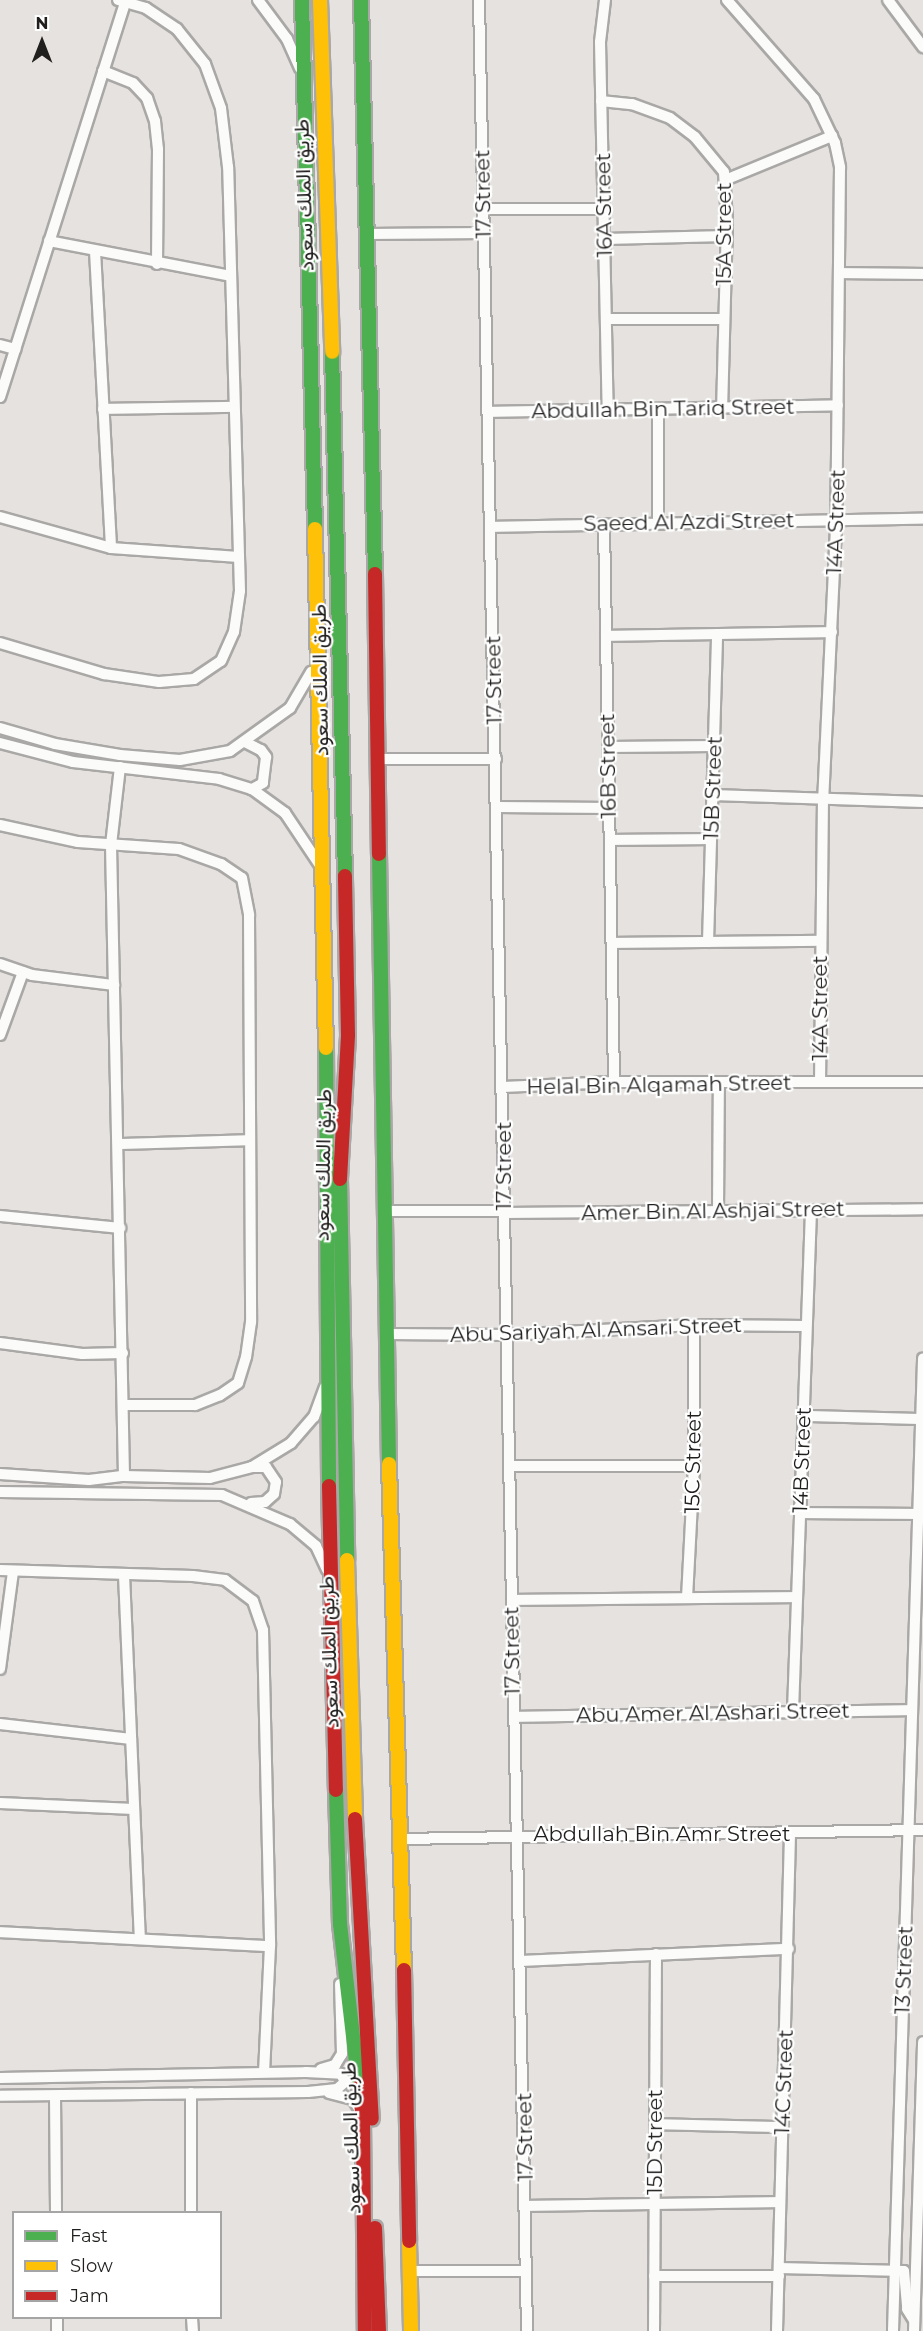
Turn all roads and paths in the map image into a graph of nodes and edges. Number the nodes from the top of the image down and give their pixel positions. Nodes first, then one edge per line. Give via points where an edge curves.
1 (258, 0) edge
2 (302, 0) edge
3 (320, 0) edge
4 (361, 0) edge
5 (479, 0) edge
6 (605, 0) edge
7 (727, 0) edge
8 (888, 0) edge
9 (121, 1) edge
10 (923, 47) edge
11 (103, 71) junction
12 (303, 75) junction
13 (601, 101) junction
14 (832, 136) junction
15 (725, 180) junction
16 (483, 209) junction
17 (604, 209) junction
18 (484, 233) junction
19 (367, 234) junction
20 (726, 236) junction
21 (604, 239) junction
22 (49, 241) junction
23 (95, 250) junction
24 (157, 264) junction
25 (840, 273) junction
26 (923, 274) edge
27 (231, 276) junction
28 (606, 319) junction
29 (724, 319) junction
30 (0, 345) edge
31 (15, 349) junction
32 (0, 397) edge
33 (838, 405) junction
34 (234, 407) junction
35 (722, 408) junction
36 (103, 410) junction
37 (657, 410) junction
38 (608, 411) junction
39 (488, 412) junction
40 (0, 517) edge
41 (836, 519) junction
42 (923, 519) edge
43 (658, 523) junction
44 (604, 524) junction
45 (491, 527) junction
46 (111, 548) junction
47 (238, 557) junction
48 (832, 632) junction
49 (717, 634) junction
50 (606, 636) junction
51 (0, 643) edge
52 (311, 672) dead end
53 (0, 728) edge
54 (245, 742) junction
55 (0, 743) edge
56 (714, 746) junction
57 (608, 747) junction
58 (378, 759) junction
59 (495, 759) junction
60 (120, 767) junction
61 (252, 789) junction
62 (712, 795) junction
63 (823, 798) junction
64 (923, 802) edge
65 (498, 807) junction
66 (609, 808) junction
67 (0, 825) edge
68 (711, 839) junction
69 (610, 840) junction
70 (111, 845) junction
71 (324, 872) junction
72 (820, 940) junction
73 (708, 942) junction
74 (612, 943) junction
75 (0, 964) edge
76 (22, 972) junction
77 (114, 985) junction
78 (0, 1035) edge
79 (614, 1082) junction
80 (719, 1082) junction
81 (820, 1082) junction
82 (923, 1082) edge
83 (503, 1087) junction
84 (250, 1140) junction
85 (118, 1144) junction
86 (923, 1209) edge
87 (718, 1210) junction
88 (811, 1210) junction
89 (385, 1211) junction
90 (504, 1212) junction
91 (0, 1216) edge
92 (120, 1228) junction
93 (694, 1325) junction
94 (805, 1326) junction
95 (388, 1334) junction
96 (507, 1335) junction
97 (0, 1343) edge
98 (123, 1353) junction
99 (923, 1358) edge
100 (325, 1387) junction
101 (124, 1405) junction
102 (805, 1416) junction
103 (922, 1419) edge
104 (694, 1466) junction
105 (252, 1467) junction
106 (511, 1467) junction
107 (0, 1474) edge
108 (124, 1476) junction
109 (0, 1492) edge
110 (248, 1503) junction
111 (801, 1513) junction
112 (918, 1514) junction
113 (0, 1570) edge
114 (13, 1572) junction
115 (124, 1575) junction
116 (330, 1575) junction
117 (797, 1597) junction
118 (687, 1598) junction
119 (512, 1600) junction
120 (0, 1669) edge
121 (793, 1710) junction
122 (912, 1710) junction
123 (513, 1717) junction
124 (0, 1724) edge
125 (131, 1739) junction
126 (0, 1803) edge
127 (134, 1809) junction
128 (908, 1830) junction
129 (923, 1830) edge
130 (790, 1833) junction
131 (515, 1834) junction
132 (401, 1839) junction
133 (340, 1924) junction
134 (0, 1932) edge
135 (140, 1939) junction
136 (270, 1946) junction
137 (789, 1949) junction
138 (656, 1954) junction
139 (520, 1961) junction
140 (923, 2043) edge
141 (264, 2072) junction
142 (306, 2072) junction
143 (0, 2078) edge
144 (308, 2092) junction
145 (191, 2094) junction
146 (0, 2096) edge
147 (55, 2096) junction
148 (363, 2119) junction
149 (655, 2124) junction
150 (782, 2127) junction
151 (779, 2202) junction
152 (654, 2203) junction
153 (527, 2206) junction
154 (364, 2207) junction
155 (920, 2208) edge
156 (56, 2211) edge
157 (191, 2211) edge
158 (896, 2270) junction
159 (410, 2271) junction
160 (526, 2271) junction
161 (779, 2272) junction
162 (654, 2276) junction
163 (914, 2325) edge
164 (365, 2331) edge
165 (377, 2331) edge
166 (411, 2331) edge
167 (527, 2331) edge
168 (654, 2331) edge
169 (777, 2331) edge
170 (893, 2331) edge

1 - 12 street via 288,39
2 - 12 main road
3 - 165 main road, طريق الملك سعود via 323,170 337,468 348,1035 340,1180 349,1603 356,1850 372,2092
4 - 19 main road
5 - 16 street, 17 Street
6 - 13 street, 16A Street via 600,42
7 - 14 street, 14A Street via 814,99
8 - 10 street
9 - 11 street
9 - 27 street via 146,8 177,29 205,64 221,108 228,167
11 - 22 street
11 - 24 street via 133,83 147,98 155,121
12 - 71 main road
13 - 15 street, 15A Street via 632,104 670,118 700,143 724,172
13 - 17 street, 16A Street
14 - 15 street
14 - 25 street, 14A Street via 840,167
15 - 20 street, 15A Street
16 - 17 street
16 - 18 street, 17 Street
17 - 21 street, 16A Street
18 - 19 street
18 - 39 street, 17 Street
19 - 58 main road
20 - 21 street
20 - 29 street, 15A Street
21 - 28 street, 16A Street
22 - 23 street
22 - 31 street
23 - 24 street
23 - 36 street
24 - 27 street
25 - 26 street
25 - 33 street, 14A Street
27 - 34 street
28 - 29 street
28 - 38 street, 16A Street
29 - 35 street, 15A Street
30 - 31 street
31 - 32 street
33 - 35 street, Abdullah Bin Tariq Street
33 - 41 street, 14A Street
34 - 36 street
34 - 47 street
35 - 37 street, Abdullah Bin Tariq Street
36 - 46 street
37 - 38 street, Abdullah Bin Tariq Street
37 - 43 street
38 - 39 street, Abdullah Bin Tariq Street
39 - 45 street, 17 Street
40 - 46 street
41 - 42 street, Saeed Al Azdi Street
41 - 43 street, Saeed Al Azdi Street
41 - 48 street, 14A Street
43 - 44 street, Saeed Al Azdi Street
44 - 45 street, Saeed Al Azdi Street
44 - 50 street, 16B Street
45 - 59 street, 17 Street
46 - 47 street
47 - 51 street via 240,591 234,632 221,661 194,679 159,682 104,674
48 - 49 street
48 - 63 street, 14A Street
49 - 50 street
49 - 56 street, 15B Street
50 - 57 street, 16B Street
52 - 54 street via 290,708
53 - 54 street via 55,744 180,760 230,751
54 - 61 street via 261,750 268,769 263,783
55 - 60 street via 73,762
56 - 57 street
56 - 62 street, 15B Street
57 - 66 street, 16B Street
58 - 59 street
58 - 89 main road
59 - 65 street, 17 Street
60 - 61 street via 219,779
60 - 70 street
61 - 71 street via 285,813
62 - 63 street
62 - 68 street, 15B Street
63 - 64 street
63 - 72 street, 14A Street
65 - 66 street
65 - 83 street, 17 Street
66 - 69 street, 16B Street
67 - 70 street
68 - 69 street
68 - 73 street, 15B Street
69 - 74 street, 16B Street
70 - 77 street
70 - 84 street via 179,849 220,864 242,878 249,915
71 - 100 main road
72 - 73 street
72 - 81 street, 14A Street
73 - 74 street
74 - 79 street, 16B Street
75 - 76 street
76 - 77 street
76 - 78 street
77 - 85 street
79 - 80 street, Helal Bin Alqamah Street
79 - 83 street, Helal Bin Alqamah Street
80 - 81 street, Helal Bin Alqamah Street
80 - 87 street
81 - 82 street, Helal Bin Alqamah Street
83 - 90 street, 17 Street
84 - 85 street
84 - 101 street via 252,1322 238,1383 195,1405
85 - 92 street
86 - 88 street, Amer Bin Al Ashjai Street
87 - 88 street, Amer Bin Al Ashjai Street
87 - 90 street, Amer Bin Al Ashjai Street
88 - 94 street, 14B Street
89 - 90 street, Amer Bin Al Ashjai Street
89 - 95 main road
90 - 96 street, 17 Street
91 - 92 street
92 - 98 street
93 - 94 street, Abu Sariyah Al Ansari Street
93 - 96 street, Abu Sariyah Al Ansari Street
93 - 104 street, 15C Street
94 - 102 street, 14B Street
95 - 96 street, Abu Sariyah Al Ansari Street
95 - 132 main road via 391,1593
96 - 106 street, 17 Street
97 - 98 street via 82,1354
98 - 101 street
99 - 103 street, 13 Street
100 - 105 street via 314,1417 291,1443
100 - 116 main road
101 - 108 street
102 - 103 street
102 - 111 street, 14B Street
103 - 112 street, 13 Street
104 - 106 street
104 - 118 street, 15C Street
105 - 108 street via 210,1478
105 - 110 street via 266,1467 276,1482 274,1494 265,1502
106 - 119 street, 17 Street
107 - 108 street via 89,1480
109 - 110 street via 222,1495
110 - 116 street via 290,1524 316,1546
111 - 112 street
111 - 117 street, 14B Street
112 - 122 street, 13 Street
113 - 114 street
114 - 115 street
114 - 120 street
115 - 125 street
115 - 136 street via 225,1580 253,1601 263,1630
116 - 133 main road
117 - 118 street
117 - 121 street, 14B Street
118 - 119 street
119 - 123 street, 17 Street
121 - 122 street, Abu Amer Al Ashari Street
121 - 123 street, Abu Amer Al Ashari Street
122 - 128 street, 13 Street
123 - 131 street, 17 Street
124 - 125 street
125 - 127 street
126 - 127 street
127 - 135 street
128 - 129 street, Abdullah Bin Amr Street
128 - 130 street, Abdullah Bin Amr Street
128 - 158 street, 13 Street
130 - 131 street, Abdullah Bin Amr Street
130 - 137 street, 14C Street
131 - 132 street, Abdullah Bin Amr Street
131 - 139 street, 17 Street
132 - 159 main road
133 - 142 street via 342,2054 335,2065
133 - 148 main road
134 - 135 street
135 - 136 street
136 - 141 street
137 - 138 street
137 - 150 street, 14C Street
138 - 139 street
138 - 149 street, 15D Street
139 - 153 street, 17 Street
140 - 155 street, 13 Street
141 - 142 street
141 - 143 street
142 - 144 street via 341,2074 345,2082 337,2090
144 - 145 street
144 - 148 street via 342,2094 353,2099
145 - 147 street
145 - 157 street
146 - 147 street
147 - 156 street
148 - 154 main road
149 - 150 street
149 - 152 street, 15D Street
150 - 151 street, 14C Street
151 - 152 street
151 - 161 street, 14C Street
152 - 153 street
152 - 162 street, 15D Street
153 - 160 street, 17 Street
154 - 164 main road
154 - 165 main road via 369,2214
155 - 163 street, 13 Street
158 - 161 street
158 - 163 street via 906,2273 907,2309
158 - 170 street, 13 Street
159 - 160 street
159 - 166 main road
160 - 167 street, 17 Street
161 - 162 street
161 - 169 street, 14C Street
162 - 168 street, 15D Street

